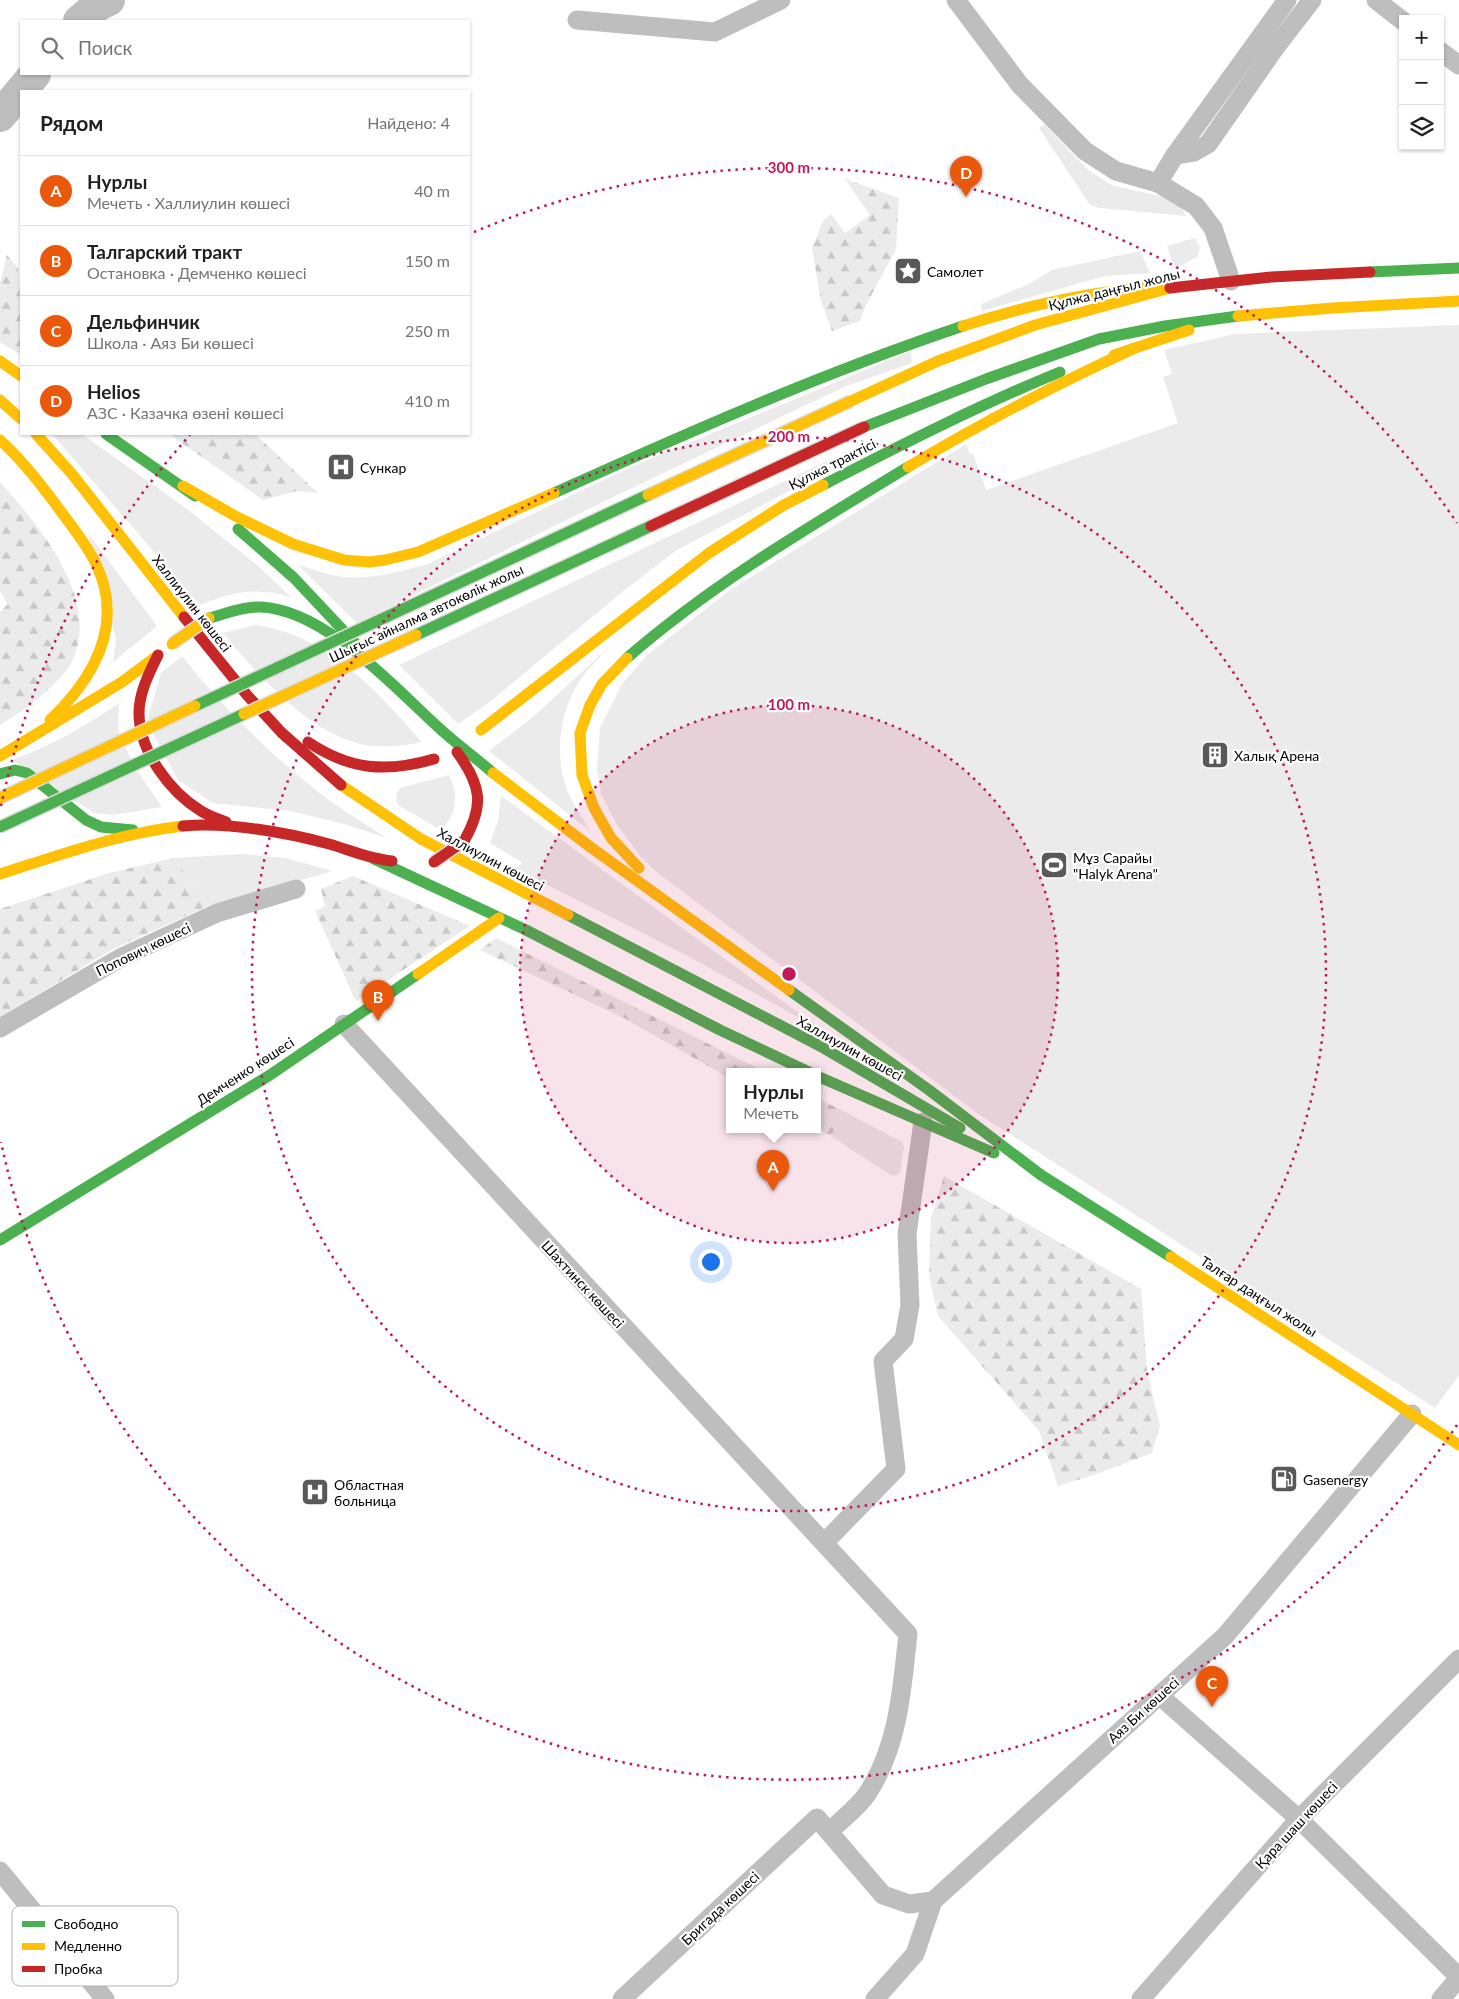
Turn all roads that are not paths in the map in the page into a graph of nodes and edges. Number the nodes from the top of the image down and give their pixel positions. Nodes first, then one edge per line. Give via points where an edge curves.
1 (781, 0) edge
2 (956, 0) edge
3 (1288, 0) edge
4 (1312, 0) edge
5 (1376, 0) edge
6 (1399, 18) edge
7 (577, 20) dead end
8 (1444, 54) edge
9 (1459, 66) edge
10 (1175, 155) junction
11 (1158, 184) junction
12 (1459, 268) edge
13 (1231, 281) junction
14 (1176, 286) junction
15 (1459, 301) edge
16 (1245, 316) junction
17 (1135, 348) junction
18 (0, 361) edge
19 (20, 375) edge
20 (0, 400) edge
21 (851, 401) joint
22 (20, 418) edge
23 (37, 435) edge
24 (107, 435) edge
25 (0, 440) edge
26 (183, 486) junction
27 (209, 649) junction
28 (158, 655) junction
29 (382, 673) junction
30 (438, 727) junction
31 (481, 730) dead end
32 (27, 740) junction
33 (0, 756) edge
34 (434, 759) dead end
35 (0, 774) edge
36 (0, 798) edge
37 (238, 826) junction
38 (0, 827) edge
39 (150, 830) junction
40 (374, 859) junction
41 (0, 874) edge
42 (296, 889) dead end
43 (499, 918) junction
44 (716, 937) junction
45 (344, 1024) junction
46 (0, 1028) edge
47 (800, 1068) edge
48 (821, 1078) edge
49 (923, 1122) junction
50 (1041, 1175) junction
51 (0, 1240) edge
52 (1412, 1414) junction
53 (1459, 1445) edge
54 (825, 1542) junction
55 (1459, 1659) edge
56 (1160, 1696) junction
57 (1299, 1819) junction
58 (829, 1832) junction
59 (0, 1871) edge
60 (933, 1901) junction
61 (29, 1906) edge
62 (1459, 1978) edge
63 (94, 1986) edge
64 (105, 1999) edge
65 (622, 1999) edge
66 (875, 1999) edge
67 (1141, 1999) edge
68 (1442, 1999) edge

1 - 7 street via 714,32
2 - 11 street via 1020,84 1085,151 1116,171
3 - 10 street
4 - 10 street via 1208,144 1194,152
5 - 6 street
8 - 9 street
10 - 11 street
11 - 13 street via 1196,206 1213,228
12 - 13 main road, Құлжа даңғыл жолы
13 - 14 main road, Құлжа даңғыл жолы
14 - 21 main road, Құлжа даңғыл жолы via 1035,324 938,361
14 - 26 main road via 1116,289 1062,299 928,338 818,379 638,454 423,550 387,560 352,562 293,544 236,518
15 - 16 main road via 1314,308
16 - 17 main road, Құлжа трактісі
16 - 38 main road, Шығыс айналма автокөлік жолы, bridge via 1122,334 945,393 864,427
17 - 31 main road, Құлжа трактісі via 1075,366 1013,391 784,506 709,553
17 - 44 main road via 962,435 795,535 664,626 602,684 580,733 582,775 594,808 611,838 634,863
18 - 19 main road
20 - 22 main road
21 - 36 main road, Шығыс айналма автокөлік жолы, bridge
23 - 27 main road, Халлиулин көшесі via 72,474
24 - 26 main road, Халлиулин көшесі
25 - 32 main road via 49,496 91,555 99,572 108,609 108,627 100,655 85,681 68,704
26 - 29 main road, Халлиулин көшесі via 255,542 294,578
27 - 34 main road via 292,731 336,758 378,768 406,767
27 - 50 main road, Халлиулин көшесі via 253,702 309,759 342,786 422,839 820,1046
28 - 29 main road, bridge via 209,618 260,607 302,618 326,631
28 - 32 main road via 122,682
28 - 37 main road via 141,696 139,715 148,749 182,797 197,809
29 - 30 main road, Халлиулин көшесі
30 - 40 main road, bridge via 475,781 480,800 478,815 464,841 434,862 419,865
30 - 44 main road, Халлиулин көшесі via 478,762 589,846
32 - 33 main road
35 - 39 main road via 15,770 27,773 86,820 101,827
37 - 39 main road via 205,824
37 - 40 main road via 329,844
39 - 41 main road
40 - 43 main road
42 - 46 street, Попович көшесі via 217,913 122,956
43 - 45 main road, Демченко көшесі
43 - 47 main road via 738,1040
44 - 50 main road, Халлиулин көшесі
45 - 51 main road, Демченко көшесі via 270,1075
45 - 54 street, Шахтинск көшесі
48 - 49 main road
49 - 50 main road
49 - 54 street via 907,1234 910,1305 904,1339 883,1361 896,1469
50 - 52 main road, Талғар даңғыл жолы
52 - 53 main road, Талғар даңғыл жолы
52 - 56 street, Аяз Би көшесі via 1225,1636
54 - 58 street, Шахтинск көшесі via 908,1634 901,1703 889,1750 869,1793
55 - 57 street, Қара шаш көшесі
56 - 57 street
56 - 60 street, Аяз Би көшесі
57 - 62 street
57 - 67 street, Қара шаш көшесі
58 - 60 street via 883,1895 909,1904
58 - 65 street, Бригада көшесі via 817,1818
59 - 61 street
60 - 66 street, Аяз Би көшесі via 914,1954
62 - 68 street
63 - 64 street

